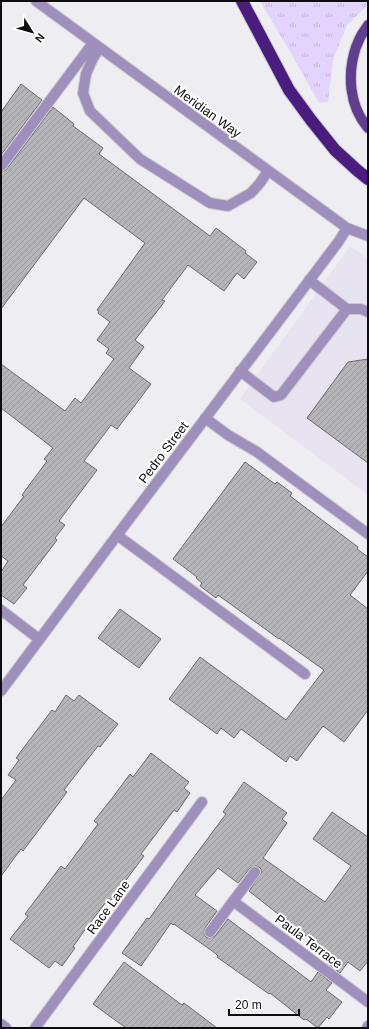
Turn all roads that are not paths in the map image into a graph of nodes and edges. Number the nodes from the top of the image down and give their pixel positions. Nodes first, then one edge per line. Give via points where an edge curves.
1 (36, 1) edge
2 (242, 1) edge
3 (368, 25) edge
4 (96, 45) junction
5 (368, 128) edge
6 (1, 166) edge
7 (268, 171) junction
8 (368, 179) edge
9 (347, 228) junction
10 (368, 236) edge
11 (309, 280) junction
12 (347, 309) junction
13 (368, 312) edge
14 (240, 371) junction
15 (205, 418) junction
16 (368, 534) edge
17 (117, 535) junction
18 (1, 610) edge
19 (39, 639) junction
20 (305, 674) dead end
21 (1, 691) edge
22 (202, 802) dead end
23 (255, 872) dead end
24 (233, 901) junction
25 (210, 932) dead end
26 (368, 1002) edge
27 (1, 1024) edge
28 (6, 1028) edge
29 (35, 1028) edge

1 - 4 street, Meridian Way
2 - 8 highway via 289,90 335,150
3 - 5 main road via 360,36 353,57 350,81 353,102
4 - 6 street
4 - 7 street, Meridian Way
4 - 7 street via 83,92 90,111 140,159 210,203 228,206 251,193
7 - 9 street, Meridian Way
9 - 10 street, Meridian Way
9 - 11 street, Pedro Street
11 - 12 street
11 - 14 street, Pedro Street
12 - 13 street
12 - 14 street via 281,395 274,398
14 - 15 street, Pedro Street
15 - 16 street via 257,452
15 - 17 street, Pedro Street
17 - 19 street, Pedro Street
17 - 20 street
18 - 19 street
19 - 21 street, Pedro Street
22 - 29 street, Race Lane
23 - 24 street
24 - 25 street
24 - 26 street, Paula Terrace
27 - 28 street

